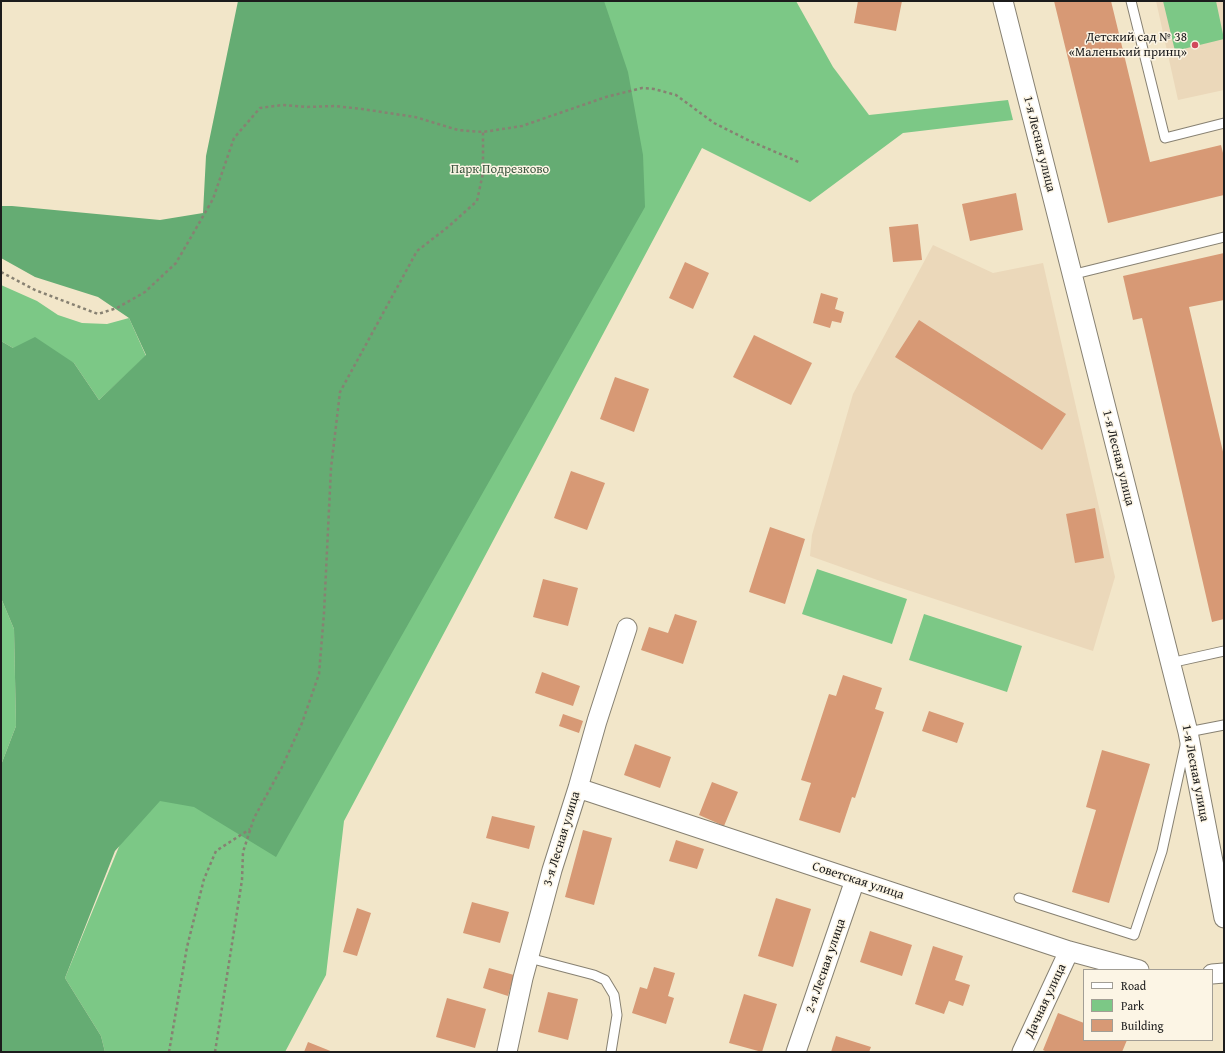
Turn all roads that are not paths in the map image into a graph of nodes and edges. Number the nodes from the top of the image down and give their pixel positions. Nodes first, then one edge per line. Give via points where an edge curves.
1 (1003, 1) edge
2 (1131, 1) edge
3 (1224, 123) edge
4 (1224, 237) edge
5 (1071, 275) junction
6 (627, 628) dead end
7 (1224, 651) edge
8 (1170, 663) junction
9 (1224, 724) edge
10 (1188, 732) junction
11 (578, 788) junction
12 (855, 880) junction
13 (1019, 898) dead end
14 (1224, 918) edge
15 (1069, 951) junction
16 (529, 958) junction
17 (1135, 969) edge
18 (1224, 973) edge
19 (1213, 974) edge
20 (507, 1052) edge
21 (611, 1052) edge
22 (796, 1052) edge
23 (1022, 1052) edge

1 - 5 street, 1-я Лесная улица
2 - 3 lane via 1165,138
4 - 5 lane
5 - 8 street, 1-я Лесная улица
6 - 11 street, 3-я Лесная улица
7 - 8 lane
8 - 10 street, 1-я Лесная улица
9 - 10 lane
10 - 13 lane via 1162,851 1134,935
10 - 14 street, 1-я Лесная улица
11 - 12 street, Советская улица
11 - 16 street, 3-я Лесная улица via 552,870
12 - 15 street, Советская улица
12 - 22 street, 2-я Лесная улица
15 - 17 street, Советская улица
15 - 23 street, Дачная улица
16 - 20 street, 3-я Лесная улица
16 - 21 lane via 605,980 614,995 617,1015
18 - 19 street

